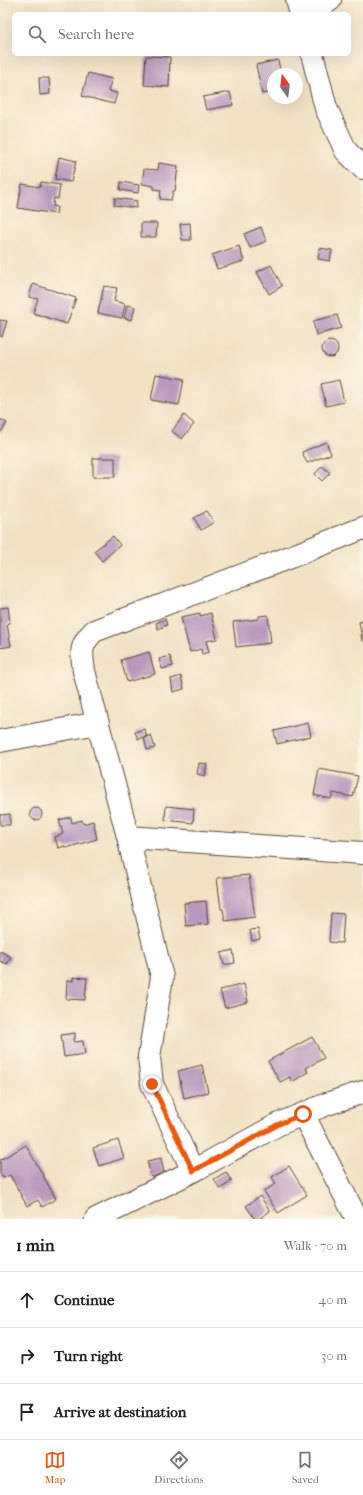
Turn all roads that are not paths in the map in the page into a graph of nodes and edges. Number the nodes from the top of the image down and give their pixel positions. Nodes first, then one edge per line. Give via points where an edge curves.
1 (297, 0) edge
2 (330, 0) edge
3 (300, 12) edge
4 (313, 12) edge
5 (313, 56) edge
6 (363, 168) edge
7 (363, 528) edge
8 (98, 724) junction
9 (0, 741) edge
10 (128, 837) junction
11 (363, 853) edge
12 (363, 1092) edge
13 (303, 1114) junction
14 (193, 1171) junction
15 (96, 1219) edge
16 (357, 1219) edge

1 - 3 street
2 - 4 street
5 - 6 street via 326,108 346,151
7 - 8 street via 94,631 85,640 81,655
8 - 9 street
8 - 10 street
10 - 11 street
10 - 14 street via 162,977 149,1057 152,1084
12 - 13 street
13 - 14 street via 279,1124
13 - 16 street
14 - 15 street

